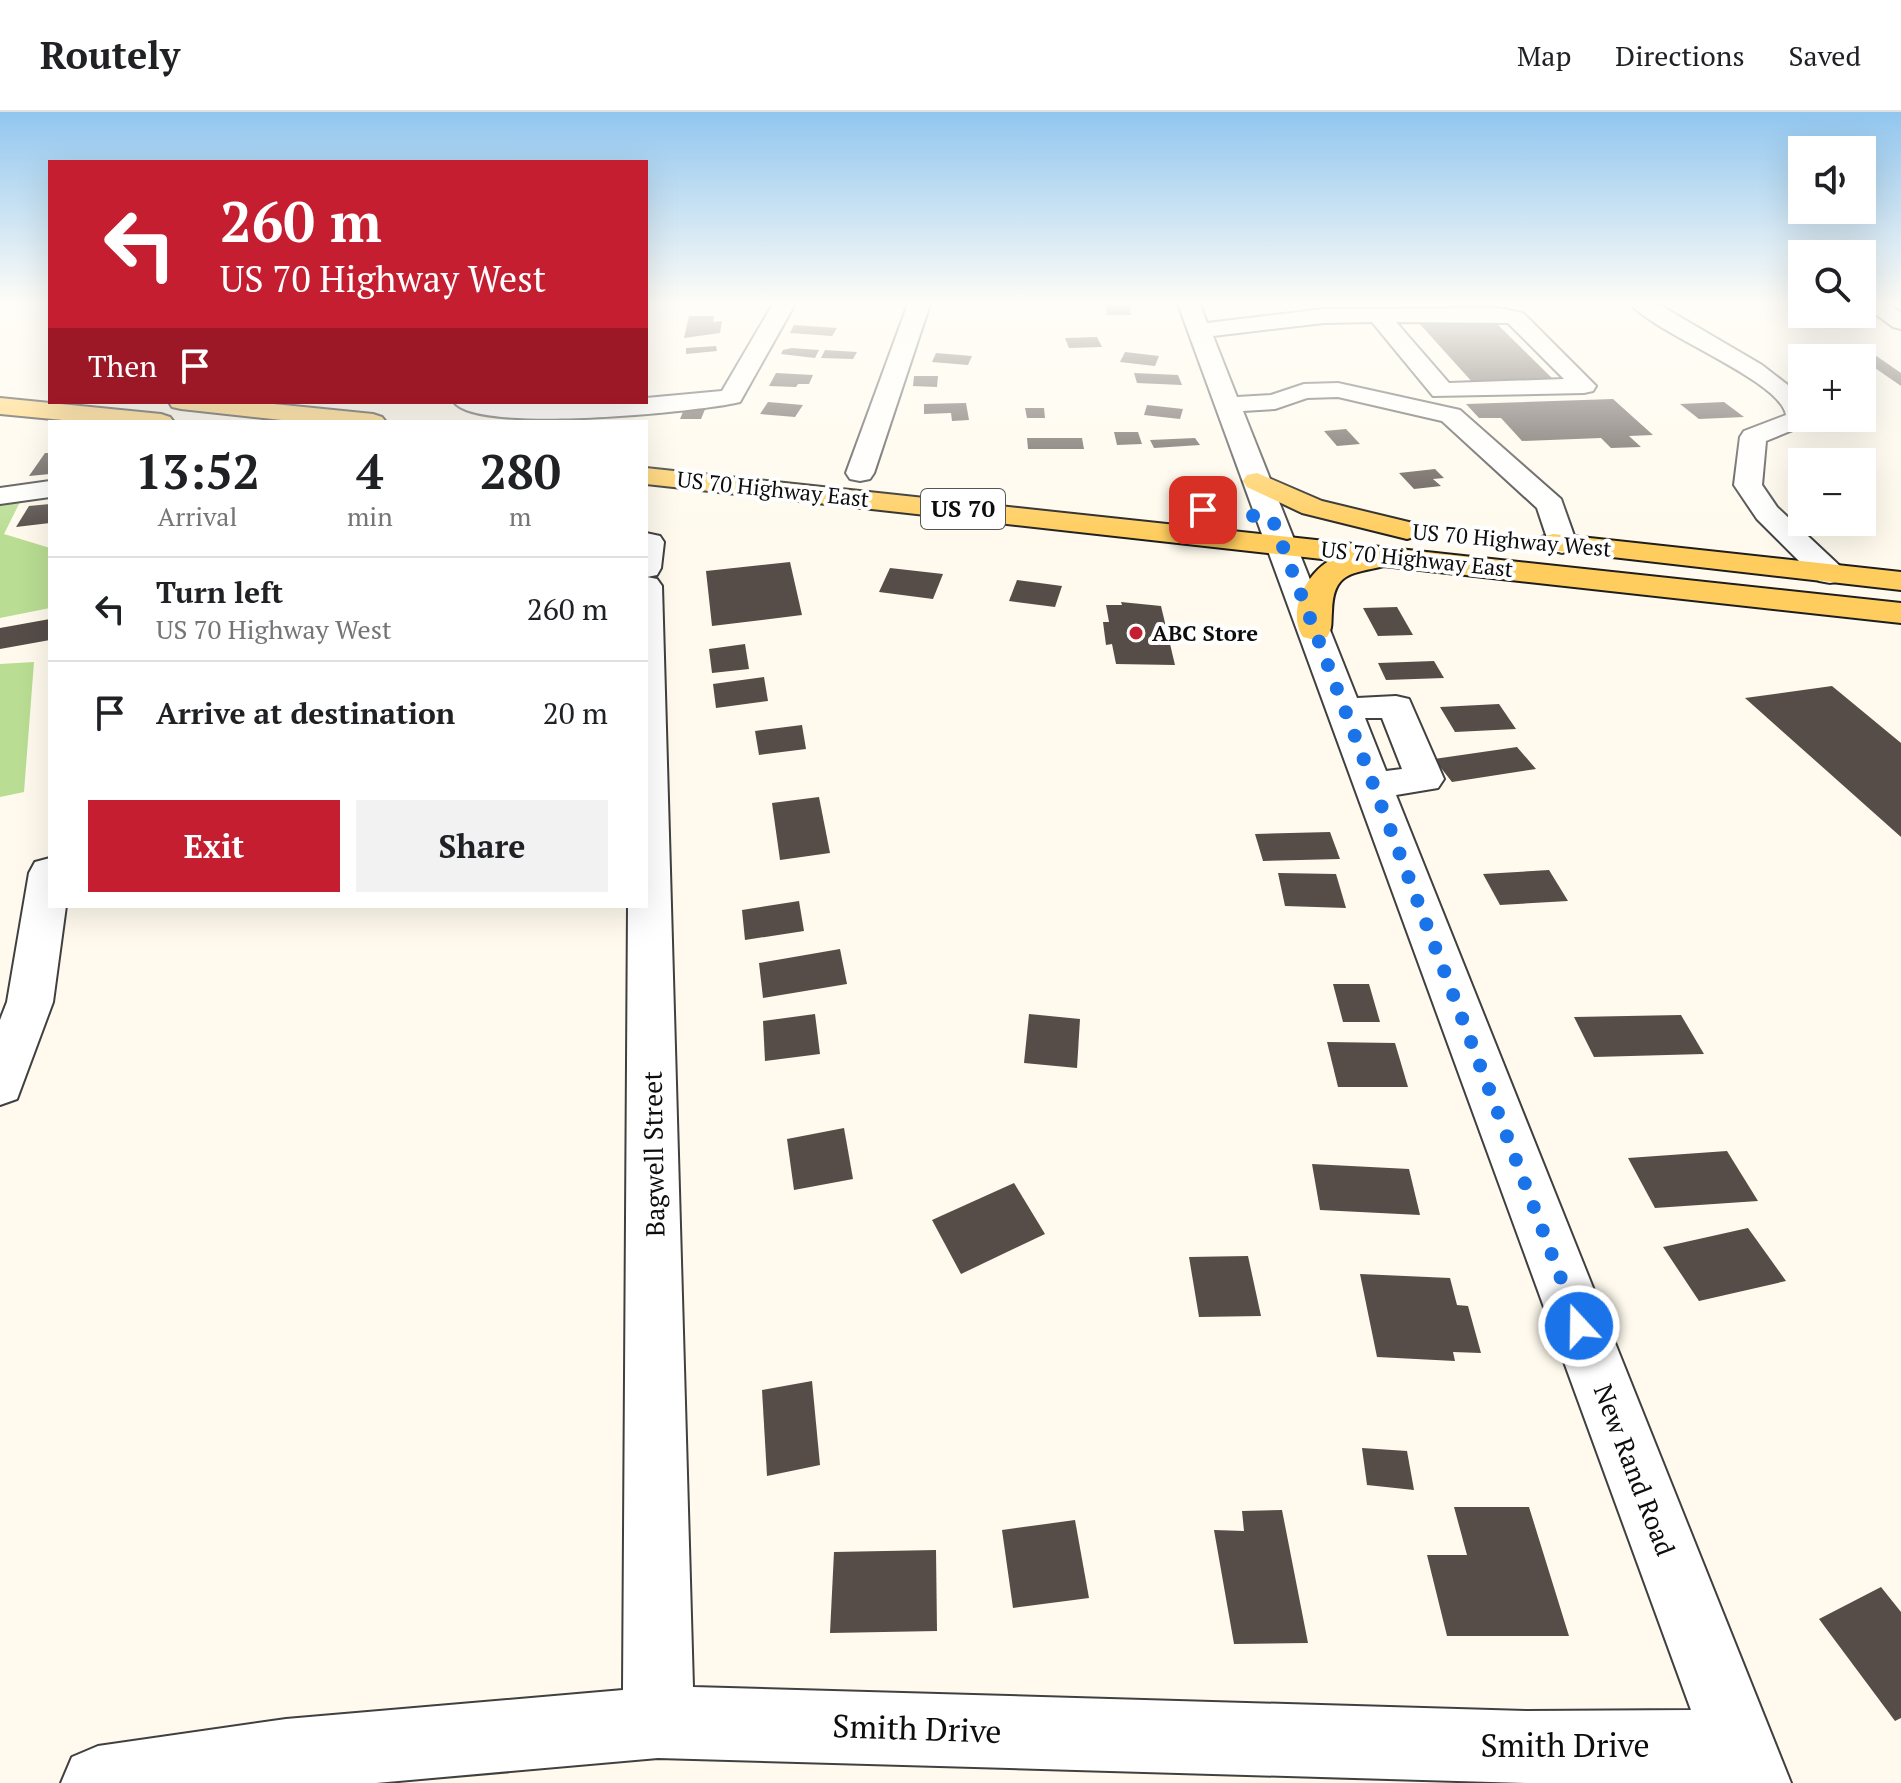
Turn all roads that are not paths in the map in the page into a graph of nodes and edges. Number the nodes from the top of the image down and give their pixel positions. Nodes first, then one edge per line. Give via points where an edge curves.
1 (0, 382) edge
2 (740, 382) edge
3 (892, 382) edge
4 (1218, 382) edge
5 (1434, 382) edge
6 (1580, 382) edge
7 (1769, 382) edge
8 (48, 388) edge
9 (648, 403) edge
10 (200, 404) edge
11 (472, 404) edge
12 (637, 404) edge
13 (1226, 405) junction
14 (0, 406) edge
15 (141, 420) edge
16 (354, 420) edge
17 (648, 450) edge
18 (860, 473) junction
19 (648, 476) edge
20 (1257, 481) junction
21 (48, 489) edge
22 (0, 496) edge
23 (1276, 531) junction
24 (1438, 533) dead end
25 (1531, 541) dead end
26 (1399, 543) junction
27 (1562, 544) junction
28 (1830, 574) junction
29 (1901, 581) edge
30 (1901, 613) edge
31 (1315, 630) junction
32 (1413, 747) dead end
33 (1359, 748) junction
34 (648, 775) edge
35 (48, 886) edge
36 (0, 1084) edge
37 (658, 1722) junction
38 (1747, 1764) edge
39 (98, 1783) edge

1 - 8 main road
2 - 9 street via 731,397
3 - 18 street
4 - 13 street, New Rand Road
5 - 6 street via 1442,391 1584,386
7 - 28 street via 1800,413 1796,420 1753,437 1748,485 1767,513
10 - 16 main road
11 - 12 street via 529,412
13 - 20 street, New Rand Road
13 - 27 street via 1338,390 1451,415 1551,505
14 - 15 main road
17 - 18 main road, US 70
18 - 23 main road, US 70
19 - 23 main road, US 70 Highway East / US 70
20 - 23 street, New Rand Road
20 - 26 main road via 1290,500
21 - 22 street
23 - 26 main road, US 70 Highway East / US 70
23 - 31 street, New Rand Road
24 - 26 main road, US 70 Highway West / US 70
25 - 27 main road, US 70 Highway West
26 - 30 main road, US 70 Highway East / US 70
26 - 31 main road via 1327,573 1315,599
27 - 28 main road, US 70 Highway West
28 - 29 main road, US 70 Highway West
31 - 33 street, New Rand Road
32 - 33 street
33 - 38 street, New Rand Road
34 - 37 street, Bagwell Street
35 - 36 street via 30,1002
37 - 38 street, Smith Drive via 1527,1747
37 - 39 street, Smith Drive via 286,1755

